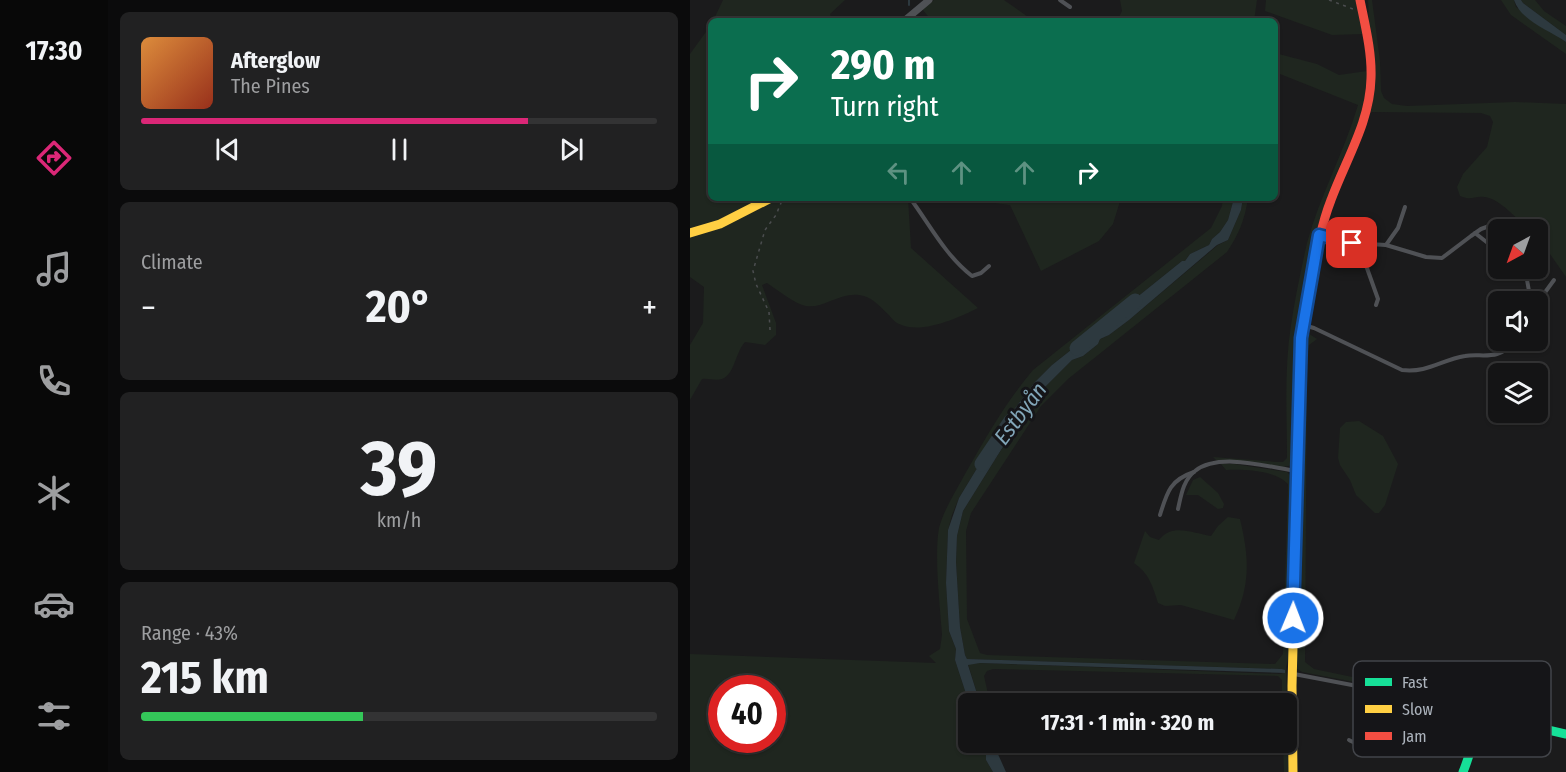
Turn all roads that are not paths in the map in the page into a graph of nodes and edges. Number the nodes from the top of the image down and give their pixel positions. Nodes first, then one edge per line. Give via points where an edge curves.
1 (929, 0) edge
2 (1060, 0) edge
3 (1360, 0) edge
4 (1070, 7) dead end
5 (908, 18) edge
6 (765, 201) edge
7 (912, 201) edge
8 (1405, 207) dead end
9 (1488, 227) edge
10 (690, 232) edge
11 (1475, 233) junction
12 (1319, 235) junction
13 (1358, 243) junction
14 (1488, 243) edge
15 (1386, 245) junction
16 (989, 266) dead end
17 (1527, 280) dead end
18 (1554, 280) dead end
19 (1529, 291) edge
20 (1546, 291) edge
21 (1376, 305) dead end
22 (1302, 325) junction
23 (1504, 351) edge
24 (1195, 471) junction
25 (1297, 471) junction
26 (1178, 509) dead end
27 (1160, 515) dead end
28 (1292, 674) junction
29 (1353, 684) edge
30 (1349, 740) dead end
31 (1353, 742) edge
32 (1468, 757) edge
33 (1293, 772) edge
34 (1463, 772) edge

1 - 5 street
2 - 4 lane
3 - 12 street via 1371,78 1365,119
6 - 10 street via 720,224
7 - 16 lane via 960,267 972,276
8 - 15 lane via 1398,228
9 - 11 lane
11 - 14 lane
11 - 15 lane via 1442,258
12 - 13 lane
12 - 22 street
13 - 15 lane
13 - 21 lane via 1378,299
17 - 19 lane
18 - 20 lane
22 - 23 lane via 1402,370 1415,372 1465,356
22 - 25 street
24 - 25 lane via 1230,461
24 - 26 lane via 1183,488
24 - 27 lane via 1173,483
25 - 28 street
28 - 29 lane
28 - 33 street
30 - 31 lane
32 - 34 street

